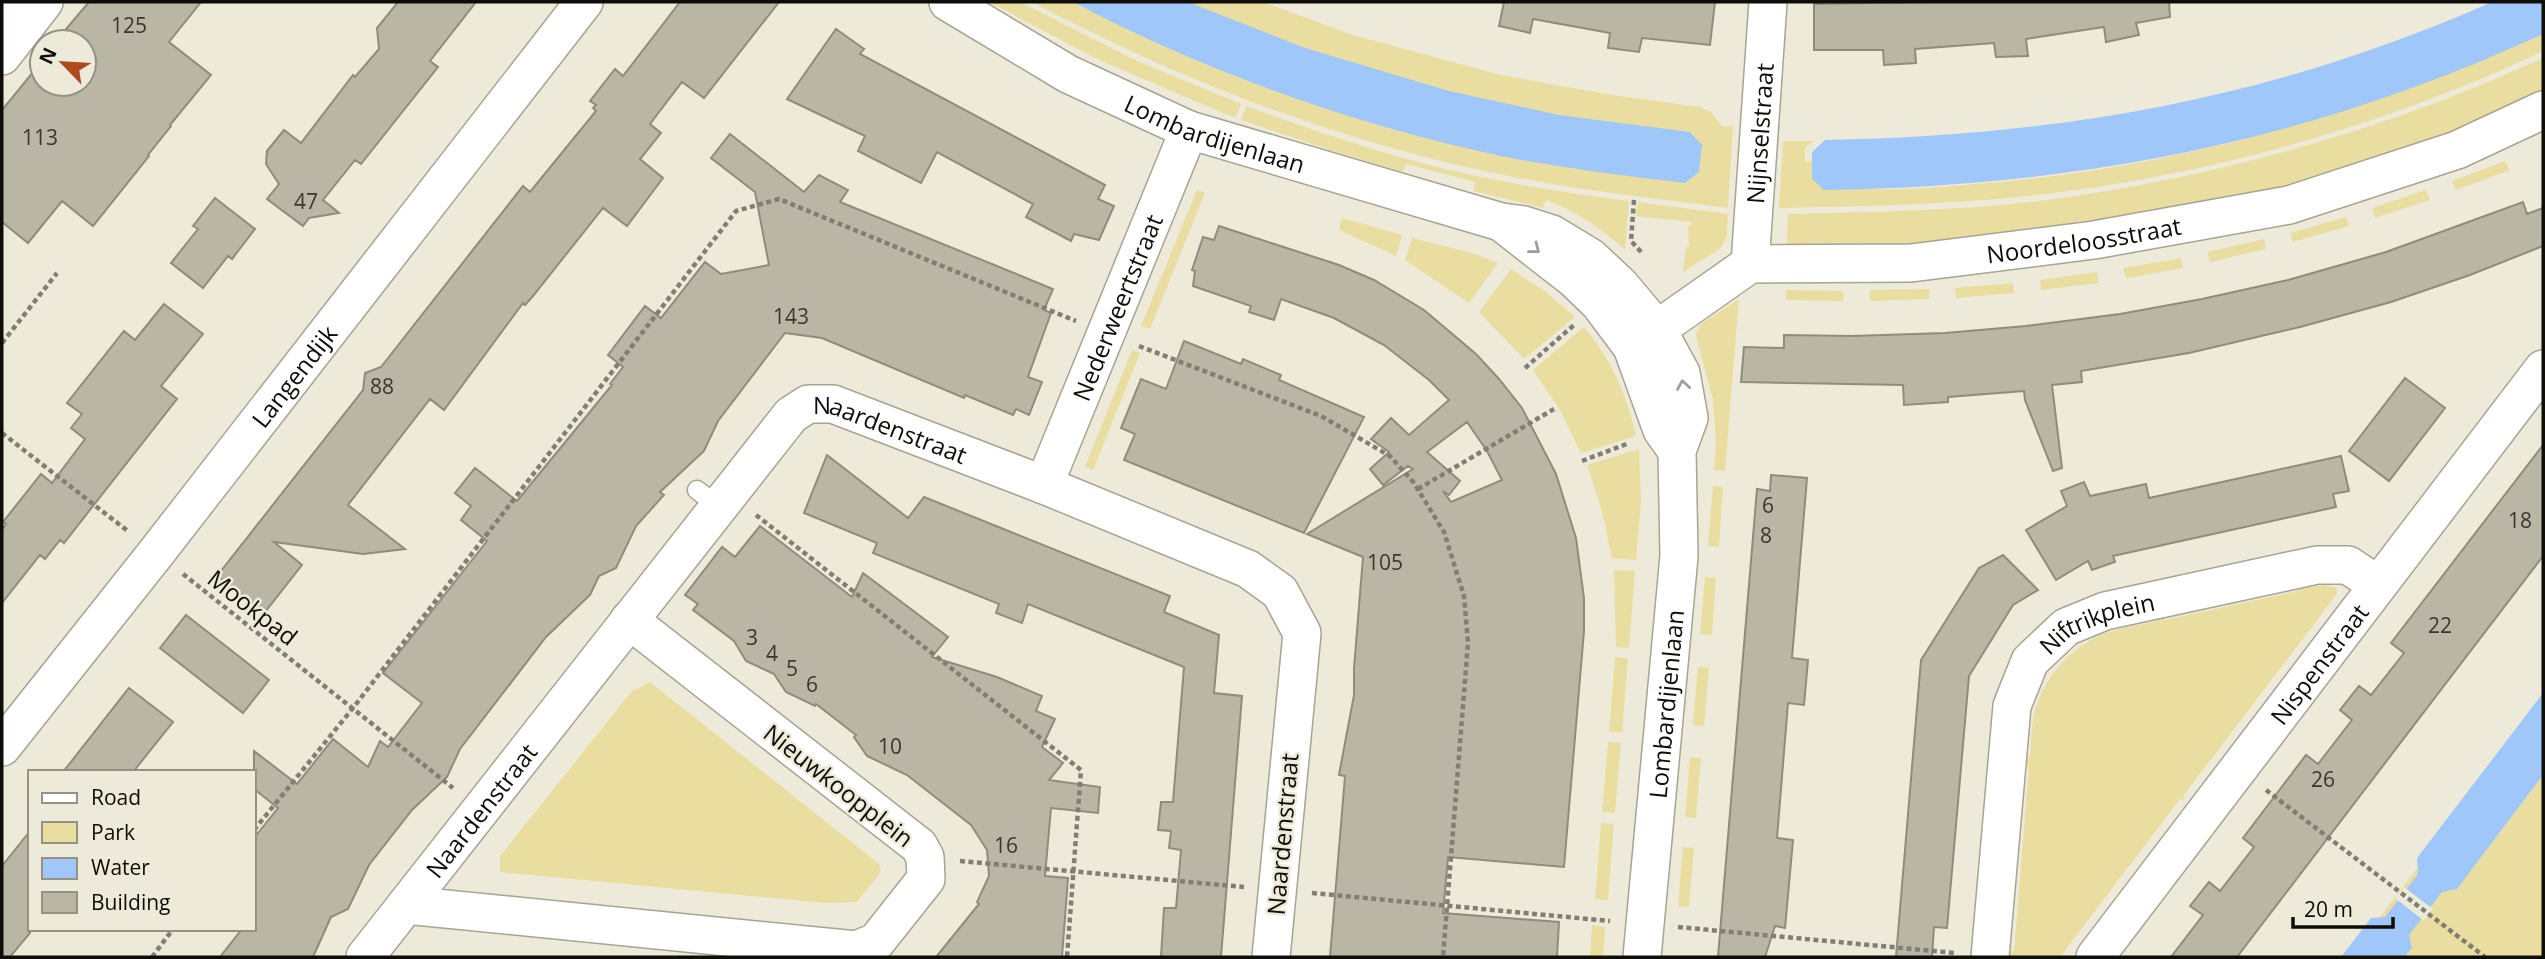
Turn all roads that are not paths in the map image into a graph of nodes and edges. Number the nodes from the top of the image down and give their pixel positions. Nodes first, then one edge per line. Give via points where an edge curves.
1 (584, 2) edge
2 (948, 2) edge
3 (1768, 2) edge
4 (24, 10) edge
5 (2, 56) edge
6 (2543, 110) edge
7 (1189, 130) junction
8 (1749, 264) junction
9 (1644, 337) junction
10 (2543, 369) edge
11 (1044, 485) junction
12 (2378, 585) junction
13 (629, 620) junction
14 (2, 747) edge
15 (406, 905) junction
16 (1643, 940) edge
17 (365, 957) edge
18 (1270, 957) edge
19 (1990, 957) edge
20 (2095, 957) edge

1 - 14 street, Langendijk
2 - 7 street, Lombardijenlaan via 1068,74
3 - 8 street, Nijnselstraat
4 - 5 street
6 - 8 street, Noordeloosstraat via 2457,150 2289,205 2094,240 1911,263
7 - 9 street, Lombardijenlaan via 1552,234 1590,257 1620,285
7 - 11 street, Nederweertstraat
8 - 9 street
9 - 16 street, Lombardijenlaan via 1681,373 1689,418 1669,441 1679,556
10 - 12 street, Nispenstraat
11 - 13 street, Naardenstraat via 833,404 808,404 714,497
11 - 18 street, Naardenstraat via 1248,569 1280,592 1302,634
12 - 19 street, Niftrikplein via 2348,565 2317,565 2105,611 2066,627 2030,662 2012,706
12 - 20 street, Nispenstraat
13 - 15 street, Naardenstraat
13 - 15 street, Nieuwkoopplein via 919,846 925,857 926,879 876,942 856,950
15 - 17 street, Naardenstraat

